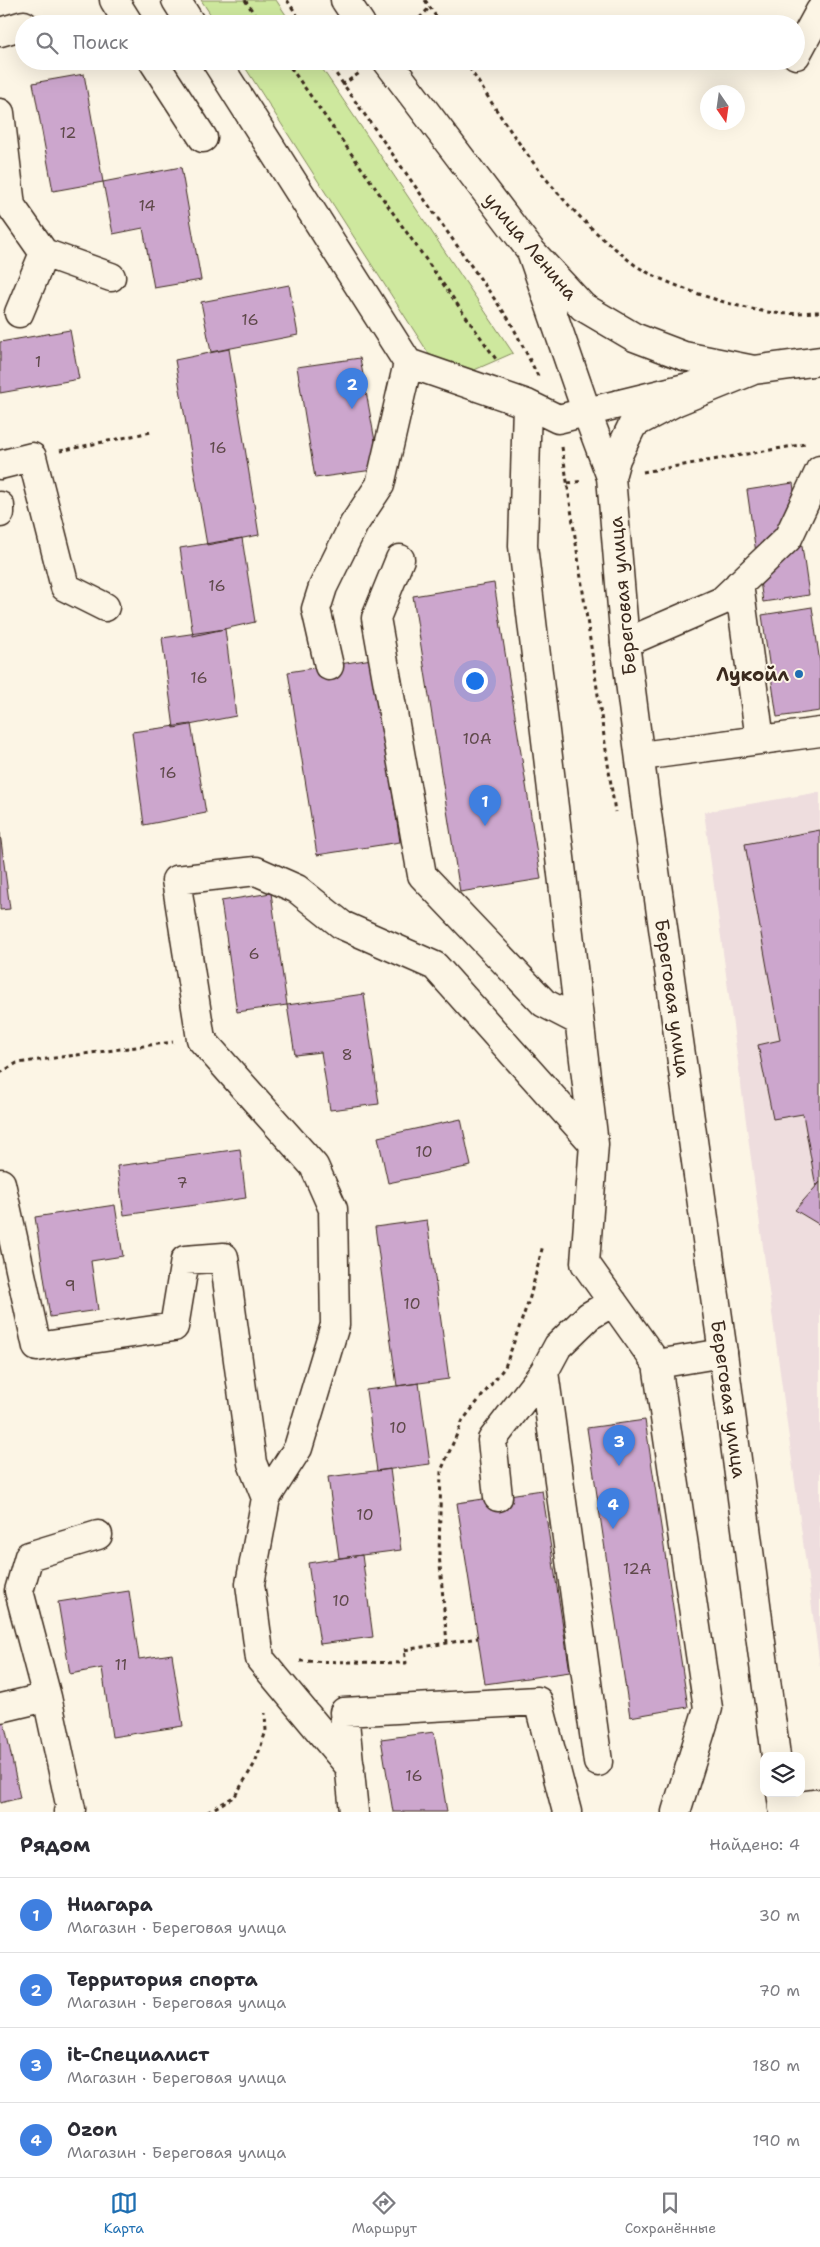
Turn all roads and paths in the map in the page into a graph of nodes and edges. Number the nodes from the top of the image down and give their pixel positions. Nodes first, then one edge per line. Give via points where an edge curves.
1 (114, 0) edge
2 (176, 0) edge
3 (245, 0) edge
4 (288, 0) edge
5 (345, 0) edge
6 (426, 0) edge
7 (430, 7) junction
8 (820, 11) edge
9 (123, 15) edge
10 (186, 15) edge
11 (255, 15) edge
12 (297, 15) edge
13 (355, 15) edge
14 (422, 15) edge
15 (435, 15) edge
16 (15, 28) edge
17 (0, 32) edge
18 (805, 38) edge
19 (159, 70) edge
20 (222, 70) edge
21 (292, 70) edge
22 (333, 70) edge
23 (394, 70) edge
24 (471, 70) edge
25 (0, 114) edge
26 (203, 138) dead end
27 (531, 251) junction
28 (44, 253) junction
29 (111, 277) dead end
30 (820, 312) edge
31 (19, 313) dead end
32 (820, 361) edge
33 (408, 363) junction
34 (498, 363) dead end
35 (754, 370) junction
36 (527, 404) junction
37 (586, 413) junction
38 (558, 419) junction
39 (151, 432) dead end
40 (813, 442) dead end
41 (32, 457) junction
42 (0, 465) edge
43 (820, 470) edge
44 (611, 477) junction
45 (0, 506) edge
46 (0, 513) edge
47 (400, 559) dead end
48 (739, 584) junction
49 (105, 607) dead end
50 (625, 642) junction
51 (328, 666) dead end
52 (820, 732) edge
53 (760, 740) junction
54 (640, 756) junction
55 (579, 1021) junction
56 (201, 1039) junction
57 (0, 1073) edge
58 (594, 1144) junction
59 (1, 1183) edge
60 (613, 1302) junction
61 (723, 1353) junction
62 (657, 1364) junction
63 (544, 1372) junction
64 (498, 1496) dead end
65 (266, 1498) junction
66 (98, 1535) dead end
67 (47, 1697) junction
68 (1, 1708) edge
69 (775, 1752) edge
70 (598, 1762) dead end
71 (350, 1768) junction
72 (820, 1803) edge
73 (783, 1804) edge
74 (68, 1812) edge
75 (354, 1812) edge
76 (567, 1812) edge
77 (676, 1812) edge

1 - 9 main road
2 - 10 main road
3 - 11 path
4 - 12 path
5 - 13 main road
6 - 7 path
7 - 14 path
7 - 15 path
8 - 18 main road
16 - 17 main road
19 - 26 main road
20 - 33 main road
21 - 34 path
22 - 38 path via 510,320
23 - 27 main road, улица Ленина
24 - 30 path via 508,129 561,197 599,236 638,267 692,292 731,304 775,314
25 - 28 main road via 11,206
27 - 35 main road, улица Ленина via 583,307 634,337 684,356
27 - 37 main road, Береговая улица
28 - 29 main road
28 - 31 main road
32 - 35 main road, улица Ленина
33 - 36 main road
33 - 51 main road via 380,485 354,524 316,609
35 - 37 main road
35 - 44 main road, улица Ленина via 675,402 633,424
36 - 38 main road
36 - 55 main road via 523,546
37 - 38 main road
37 - 44 main road, Береговая улица
39 - 41 path
40 - 44 path
41 - 42 main road
41 - 49 main road via 65,588
43 - 48 main road via 788,538
44 - 50 main road, Береговая улица
45 - 46 main road
47 - 55 main road via 376,618 422,875 544,1003
48 - 50 main road via 722,600
48 - 53 main road
50 - 54 main road, Береговая улица
52 - 53 main road
53 - 54 main road
54 - 61 main road, Береговая улица
55 - 58 main road
56 - 57 path via 17,1063
56 - 58 main road via 176,880 256,871 297,889 342,925 435,966
56 - 65 main road via 314,1166 333,1209 335,1324 298,1448
58 - 60 main road via 585,1263
59 - 65 main road via 37,1347 174,1327 185,1260 224,1257 252,1463
60 - 62 main road
60 - 63 main road via 589,1316 558,1346
61 - 62 main road
61 - 69 main road, Береговая улица
62 - 77 main road via 708,1708
63 - 64 main road via 492,1440
63 - 70 main road
65 - 71 main road via 250,1584 260,1659
66 - 67 main road via 29,1556 19,1591
67 - 68 main road
67 - 74 main road via 71,1810
71 - 75 main road
71 - 76 main road via 344,1712 538,1701
72 - 73 main road

